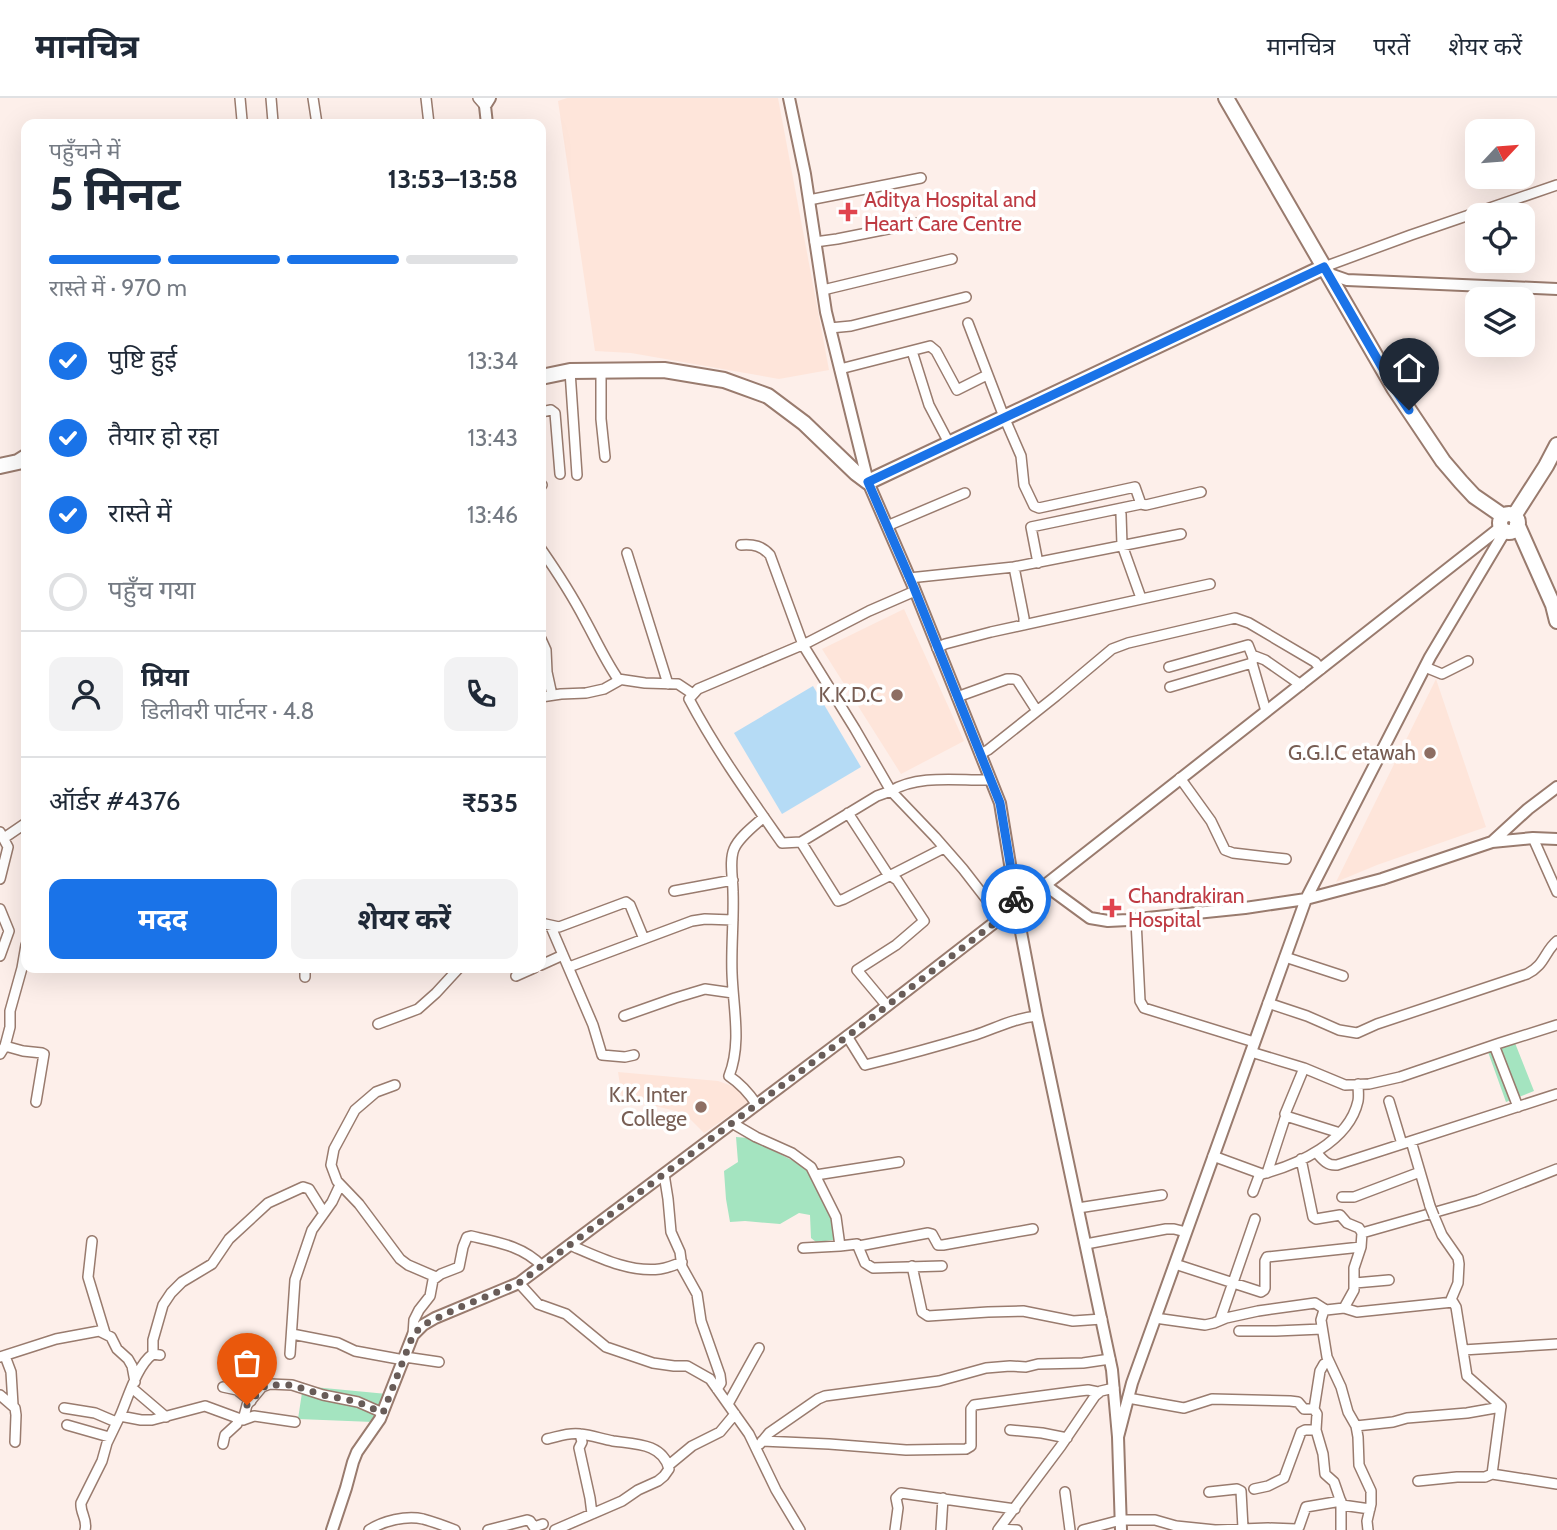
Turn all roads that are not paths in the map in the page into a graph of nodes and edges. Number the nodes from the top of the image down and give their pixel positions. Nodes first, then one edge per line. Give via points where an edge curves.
1 (240, 98) edge
2 (271, 98) edge
3 (313, 98) edge
4 (426, 98) edge
5 (789, 98) edge
6 (1226, 98) edge
7 (484, 101) edge
8 (242, 119) edge
9 (273, 119) edge
10 (316, 119) edge
11 (428, 119) edge
12 (486, 119) edge
13 (921, 178) dead end
14 (1557, 185) edge
15 (809, 200) junction
16 (918, 223) dead end
17 (816, 242) junction
18 (952, 259) dead end
19 (1325, 270) junction
20 (1557, 289) edge
21 (823, 290) junction
22 (966, 297) dead end
23 (968, 323) dead end
24 (830, 328) junction
25 (912, 351) junction
26 (840, 369) junction
27 (570, 371) junction
28 (601, 371) junction
29 (987, 374) junction
30 (546, 376) edge
31 (546, 411) edge
32 (1004, 417) junction
33 (950, 443) junction
34 (1557, 445) edge
35 (605, 457) dead end
36 (21, 460) edge
37 (0, 466) edge
38 (560, 474) dead end
39 (577, 475) dead end
40 (868, 482) junction
41 (1201, 492) dead end
42 (965, 493) dead end
43 (1141, 504) junction
44 (1121, 514) dead end
45 (1509, 524) junction
46 (887, 526) junction
47 (1181, 534) dead end
48 (741, 545) dead end
49 (1122, 545) junction
50 (627, 553) dead end
51 (546, 557) edge
52 (1038, 562) junction
53 (1014, 567) junction
54 (909, 578) junction
55 (1210, 584) dead end
56 (915, 591) junction
57 (1140, 598) junction
58 (1557, 622) edge
59 (1024, 625) junction
60 (803, 645) junction
61 (937, 648) junction
62 (546, 650) edge
63 (1252, 659) junction
64 (1468, 661) dead end
65 (1169, 667) dead end
66 (1425, 667) junction
67 (1321, 669) junction
68 (620, 680) junction
69 (667, 684) junction
70 (1301, 685) junction
71 (1170, 687) dead end
72 (693, 694) junction
73 (552, 695) junction
74 (546, 696) edge
75 (957, 697) junction
76 (1037, 711) junction
77 (1266, 711) junction
78 (980, 754) junction
79 (1180, 778) junction
80 (991, 780) junction
81 (1557, 787) edge
82 (891, 791) junction
83 (848, 813) junction
84 (764, 817) junction
85 (21, 828) edge
86 (1533, 838) junction
87 (1557, 839) edge
88 (801, 842) junction
89 (1492, 842) junction
90 (5, 843) edge
91 (944, 848) junction
92 (1286, 859) dead end
93 (889, 875) junction
94 (0, 879) edge
95 (733, 880) junction
96 (1045, 885) junction
97 (674, 891) dead end
98 (1557, 892) edge
99 (1306, 899) junction
100 (1017, 906) junction
101 (0, 909) edge
102 (1001, 918) junction
103 (733, 920) junction
104 (1136, 920) junction
105 (546, 925) edge
106 (551, 927) junction
107 (644, 939) junction
108 (1557, 941) edge
109 (563, 955) junction
110 (0, 956) edge
111 (1285, 957) junction
112 (546, 963) edge
113 (569, 967) junction
114 (21, 972) edge
115 (454, 973) edge
116 (523, 973) edge
117 (1343, 975) dead end
118 (516, 976) dead end
119 (733, 993) junction
120 (1268, 1003) junction
121 (887, 1006) junction
122 (625, 1016) dead end
123 (1037, 1016) junction
124 (378, 1024) dead end
125 (1557, 1025) edge
126 (847, 1036) junction
127 (1494, 1045) junction
128 (1252, 1047) junction
129 (2, 1050) edge
130 (634, 1055) dead end
131 (1304, 1068) junction
132 (1358, 1084) junction
133 (396, 1085) dead end
134 (1557, 1094) edge
135 (1389, 1101) dead end
136 (36, 1102) dead end
137 (757, 1105) junction
138 (1518, 1107) junction
139 (1286, 1115) junction
140 (732, 1123) junction
141 (1340, 1133) junction
142 (1407, 1143) junction
143 (1316, 1152) junction
144 (1213, 1156) junction
145 (1301, 1159) junction
146 (899, 1162) dead end
147 (1557, 1169) edge
148 (1420, 1172) junction
149 (664, 1174) junction
150 (1264, 1174) junction
151 (816, 1175) junction
152 (340, 1185) junction
153 (1253, 1192) dead end
154 (1162, 1195) dead end
155 (1342, 1197) dead end
156 (1078, 1208) junction
157 (324, 1213) junction
158 (1255, 1219) dead end
159 (1033, 1229) dead end
160 (1186, 1232) junction
161 (1362, 1233) junction
162 (92, 1241) dead end
163 (1086, 1244) junction
164 (570, 1245) junction
165 (840, 1246) junction
166 (859, 1246) junction
167 (1361, 1247) junction
168 (803, 1248) dead end
169 (682, 1262) junction
170 (1175, 1264) junction
171 (542, 1266) junction
172 (912, 1266) junction
173 (942, 1266) dead end
174 (1389, 1280) dead end
175 (433, 1282) junction
176 (519, 1283) junction
177 (1233, 1283) junction
178 (1355, 1283) junction
179 (1450, 1302) junction
180 (1344, 1308) junction
181 (1323, 1309) junction
182 (1155, 1318) junction
183 (1102, 1319) junction
184 (1220, 1320) junction
185 (1322, 1329) junction
186 (1239, 1331) dead end
187 (106, 1333) junction
188 (292, 1334) junction
189 (413, 1335) junction
190 (1557, 1345) edge
191 (759, 1348) dead end
192 (1463, 1350) junction
193 (290, 1354) dead end
194 (3, 1356) edge
195 (404, 1358) junction
196 (1110, 1359) junction
197 (439, 1362) dead end
198 (1324, 1364) dead end
199 (133, 1385) junction
200 (223, 1387) dead end
201 (1114, 1388) junction
202 (718, 1389) junction
203 (1098, 1392) junction
204 (0, 1395) edge
205 (1128, 1398) junction
206 (251, 1401) junction
207 (728, 1404) junction
208 (13, 1405) junction
209 (1501, 1407) junction
210 (64, 1408) dead end
211 (1314, 1409) junction
212 (383, 1413) junction
213 (735, 1414) junction
214 (166, 1417) junction
215 (118, 1419) junction
216 (240, 1419) junction
217 (295, 1422) dead end
218 (66, 1425) dead end
219 (1356, 1426) junction
220 (1010, 1430) dead end
221 (1316, 1430) junction
222 (580, 1434) junction
223 (109, 1437) junction
224 (1118, 1437) junction
225 (1067, 1438) junction
226 (547, 1439) dead end
227 (15, 1442) dead end
228 (223, 1444) dead end
229 (760, 1445) junction
230 (669, 1465) junction
231 (1492, 1474) junction
232 (1418, 1481) dead end
233 (1557, 1483) edge
234 (1254, 1489) dead end
235 (1065, 1492) dead end
236 (1209, 1492) dead end
237 (943, 1498) junction
238 (1341, 1501) junction
239 (1015, 1508) junction
240 (1370, 1509) junction
241 (592, 1514) junction
242 (543, 1524) dead end
243 (1121, 1525) edge
244 (373, 1529) edge
245 (1240, 1529) edge
246 (85, 1530) edge
247 (332, 1530) edge
248 (456, 1530) edge
249 (488, 1530) edge
250 (555, 1530) edge
251 (800, 1530) edge
252 (895, 1530) edge
253 (941, 1530) edge
254 (999, 1530) edge
255 (1017, 1530) edge
256 (1070, 1530) edge
257 (1083, 1530) edge
258 (1341, 1530) edge
259 (1368, 1530) edge

1 - 8 street
2 - 9 street
3 - 10 street
4 - 11 street
5 - 15 street
6 - 19 main road
7 - 12 street
13 - 15 street
14 - 19 street
15 - 17 street
16 - 17 street
17 - 21 street
18 - 21 street
19 - 20 street via 1347,280
19 - 32 main road
19 - 45 main road via 1443,461 1474,496
21 - 24 street
22 - 24 street
23 - 29 street
24 - 26 street
25 - 26 street
25 - 29 street via 933,347 957,390
25 - 33 street via 929,405
26 - 40 street
27 - 28 main road
27 - 30 main road
27 - 39 street
28 - 35 street
28 - 40 main road via 664,370 724,380 768,396
29 - 32 street
31 - 38 street via 555,413
32 - 33 main road
32 - 43 street via 1021,456 1024,485 1036,508 1135,487
33 - 40 main road
34 - 45 main road
36 - 37 main road
40 - 46 street
41 - 43 street
42 - 46 street
43 - 52 street via 1031,527
44 - 49 street
45 - 58 main road
45 - 66 street
45 - 67 street
46 - 54 street
47 - 49 street
48 - 60 street via 752,544 770,555
49 - 52 street
49 - 57 street
50 - 69 street
51 - 68 street
52 - 53 street
53 - 54 street
53 - 59 street
54 - 56 street
55 - 57 street
56 - 60 street
56 - 61 street
57 - 59 street
59 - 61 street
60 - 72 street
60 - 82 street
61 - 75 street
62 - 73 street
63 - 65 street via 1248,645
63 - 70 street via 1283,671
63 - 71 street
63 - 77 street
64 - 66 street via 1442,674
66 - 99 street
67 - 70 street
67 - 76 street via 1249,622 1235,618 1112,649
68 - 69 street
68 - 73 street via 586,693
69 - 72 street via 678,684
70 - 77 street
72 - 84 street via 689,699 705,729
73 - 74 street
75 - 76 street via 1013,679
75 - 78 street
76 - 78 street
77 - 79 street
78 - 80 street
79 - 92 street via 1225,850
79 - 96 street
80 - 82 street via 935,780
80 - 100 street via 1000,803
81 - 89 street
82 - 83 street
82 - 91 street
83 - 88 street
83 - 93 street
84 - 88 street via 782,844
84 - 95 street via 736,844
85 - 90 street
86 - 87 street
86 - 89 street
86 - 98 street
88 - 93 street via 838,901
89 - 99 street
90 - 94 street
91 - 93 street
91 - 102 street
93 - 121 street via 924,921 857,970
95 - 97 street
95 - 103 street
96 - 100 street
96 - 104 street via 1090,918
99 - 104 street
99 - 111 street
100 - 102 street
100 - 123 street
101 - 110 street via 9,932
102 - 121 street
103 - 107 street via 699,920
103 - 119 street
104 - 128 street via 1144,1008
105 - 106 street
106 - 107 street via 626,902
106 - 109 street
107 - 113 street
108 - 120 street via 1534,971 1357,1033
109 - 112 street
109 - 113 street
111 - 117 street
111 - 120 street
113 - 130 street via 602,1055
114 - 129 street
115 - 124 street via 418,1009
116 - 118 street
119 - 122 street via 705,989
119 - 137 street via 736,1044 729,1076
120 - 128 street
121 - 126 street
123 - 126 street via 865,1065
123 - 156 street
125 - 127 street
126 - 137 street
127 - 132 street via 1400,1077
127 - 138 street
128 - 131 street
128 - 144 street
129 - 136 street via 44,1054
131 - 132 street via 1345,1085
131 - 139 street
132 - 141 street via 1358,1101
133 - 152 street via 376,1092 349,1119 331,1157
134 - 138 street
135 - 142 street
137 - 140 street
138 - 142 street
139 - 141 street
139 - 150 street
140 - 149 street
140 - 151 street via 792,1153
141 - 143 street
142 - 143 street via 1334,1165
142 - 148 street
143 - 145 street
144 - 150 street
144 - 160 street
145 - 150 street
145 - 161 street via 1313,1217 1340,1215
146 - 151 street
147 - 161 street via 1478,1200
148 - 155 street via 1354,1197
148 - 179 street via 1432,1211 1460,1264
149 - 164 street
149 - 169 street via 669,1226
150 - 153 street
151 - 165 street via 836,1217
152 - 157 street
152 - 175 street via 400,1259
154 - 156 street
156 - 163 street
157 - 188 street via 312,1230 295,1280
157 - 199 street via 303,1187 264,1207 229,1239 212,1264 182,1282 168,1297 153,1340 156,1355 147,1358
158 - 177 street
159 - 166 street via 943,1245 928,1233
160 - 163 street via 1166,1229
160 - 170 street
161 - 167 street
162 - 187 street via 88,1277
163 - 183 street
164 - 169 street via 640,1269
164 - 171 street
165 - 166 street
165 - 168 street
166 - 172 street via 870,1267
167 - 177 street via 1267,1257 1261,1292
167 - 178 street
169 - 202 street via 697,1294 701,1321 720,1375
170 - 177 street
170 - 182 street
171 - 175 street via 508,1245 471,1237 466,1239 459,1267
171 - 176 street
172 - 173 street
172 - 183 street via 922,1312 928,1316 1023,1311 1068,1321
174 - 178 street
175 - 189 street via 430,1296 414,1320
176 - 189 street via 428,1321
176 - 202 street via 538,1304 566,1314 606,1347 653,1363 687,1366
177 - 184 street
178 - 180 street
179 - 180 street via 1360,1312
179 - 192 street via 1456,1307
180 - 181 street
181 - 184 street via 1315,1303
181 - 185 street
182 - 184 street via 1205,1325
182 - 205 street
183 - 196 street
185 - 186 street
185 - 219 street via 1328,1363
187 - 194 street via 78,1334
187 - 199 street via 132,1366
188 - 193 street
188 - 195 street
189 - 195 street
190 - 192 street
191 - 207 street
192 - 209 street via 1467,1376
194 - 208 street via 11,1372
195 - 197 street
195 - 212 street
196 - 201 street
196 - 229 street via 986,1368 939,1381 825,1396 773,1430
198 - 211 street
199 - 214 street
199 - 215 street
200 - 206 street
201 - 203 street
201 - 224 street
202 - 207 street
203 - 225 street
203 - 229 street via 974,1405 971,1446 966,1449
204 - 208 street
205 - 211 street via 1184,1408 1217,1399 1295,1401 1304,1409
205 - 224 street
206 - 212 street via 266,1385 292,1385
206 - 216 street
207 - 213 street
208 - 227 street
209 - 219 street
209 - 231 street
210 - 215 street
211 - 221 street
212 - 247 street via 357,1452
213 - 229 street
213 - 230 street via 719,1432
214 - 215 street
214 - 216 street via 205,1406
215 - 223 street
216 - 217 street via 254,1416
216 - 228 street
218 - 223 street
219 - 240 street via 1359,1465 1371,1491
220 - 225 street
221 - 234 street via 1301,1432 1284,1478
221 - 238 street via 1324,1472 1334,1482
222 - 226 street
222 - 230 street via 646,1445
222 - 241 street
223 - 246 street via 81,1503
224 - 243 street
225 - 239 street
229 - 251 street via 776,1490
230 - 241 street via 658,1482
231 - 232 street
231 - 233 street
235 - 256 street
236 - 245 street via 1241,1491
237 - 239 street
237 - 252 street via 898,1494
237 - 253 street
238 - 240 street via 1342,1505
238 - 245 street via 1306,1507 1297,1528
238 - 258 street
239 - 254 street
240 - 259 street
241 - 250 street
242 - 249 street via 534,1527 527,1520
243 - 245 street via 1155,1520 1176,1526
243 - 257 street
244 - 248 street via 419,1518
254 - 255 street

